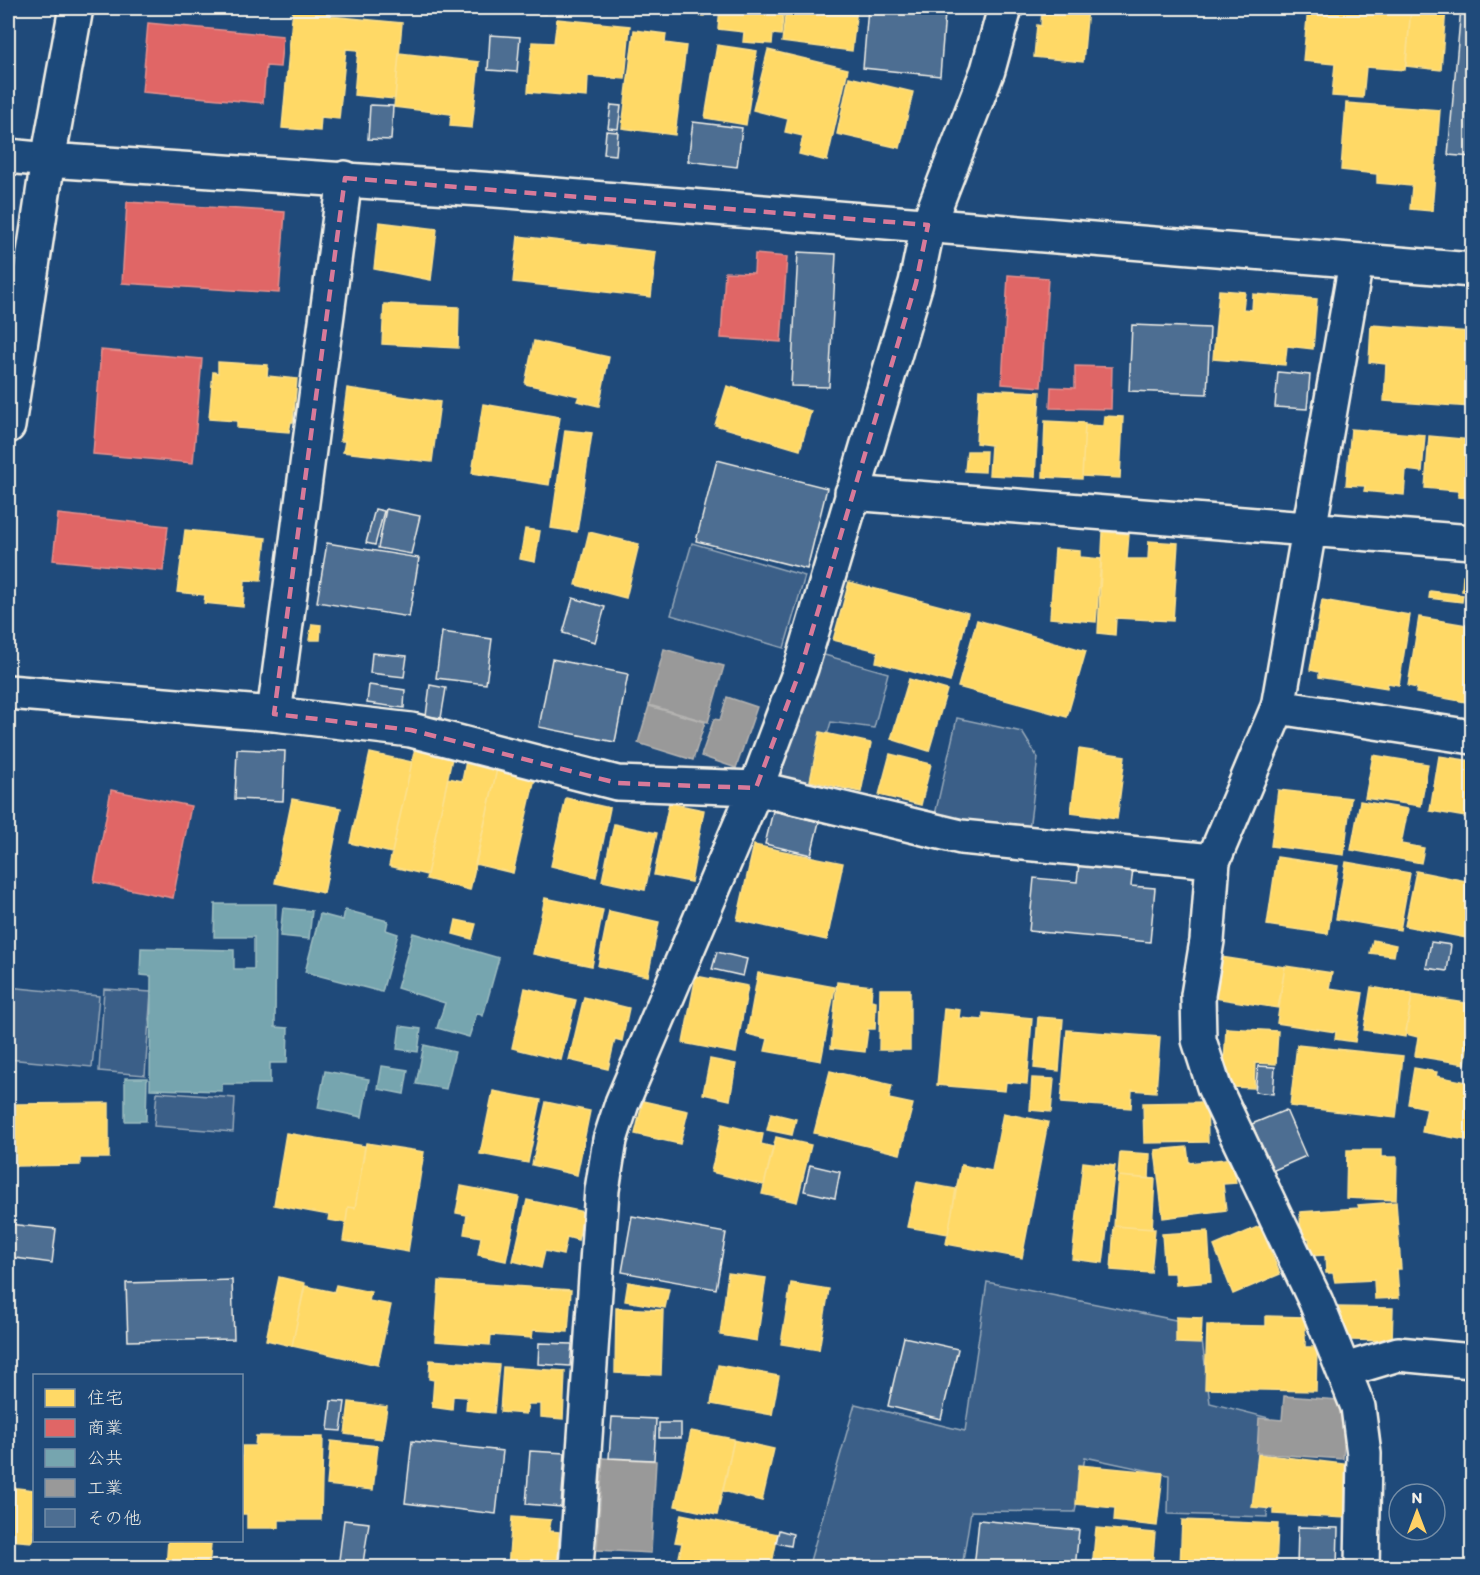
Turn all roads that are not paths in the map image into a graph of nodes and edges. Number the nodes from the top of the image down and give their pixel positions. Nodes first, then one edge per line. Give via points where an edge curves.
1 (76, 8) edge
2 (1005, 8) edge
3 (8, 156) edge
4 (48, 160) junction
5 (345, 178) junction
6 (928, 225) junction
7 (1356, 262) junction
8 (1473, 270) edge
9 (8, 426) edge
10 (852, 493) junction
11 (1309, 529) junction
12 (1473, 542) edge
13 (8, 692) edge
14 (1278, 707) junction
15 (274, 714) junction
16 (1473, 737) edge
17 (756, 788) junction
18 (1213, 861) junction
19 (1473, 1361) edge
20 (1345, 1370) junction
21 (576, 1568) edge
22 (1362, 1568) edge

1 - 4 street
2 - 6 street via 988,70
3 - 4 street
4 - 5 street
4 - 9 street
5 - 6 street
5 - 15 street
6 - 7 street
6 - 10 street via 916,283
7 - 8 street
7 - 11 street
10 - 11 street
10 - 17 street via 801,668
11 - 12 street
11 - 14 street
13 - 15 street
14 - 16 street
14 - 18 street
15 - 17 street via 411,730 617,783
17 - 18 street via 961,837
17 - 21 street via 622,1103 610,1140 602,1190
18 - 20 street via 1207,941 1198,994 1199,1040 1214,1087
19 - 20 street via 1398,1354
20 - 22 street via 1358,1407 1364,1454

